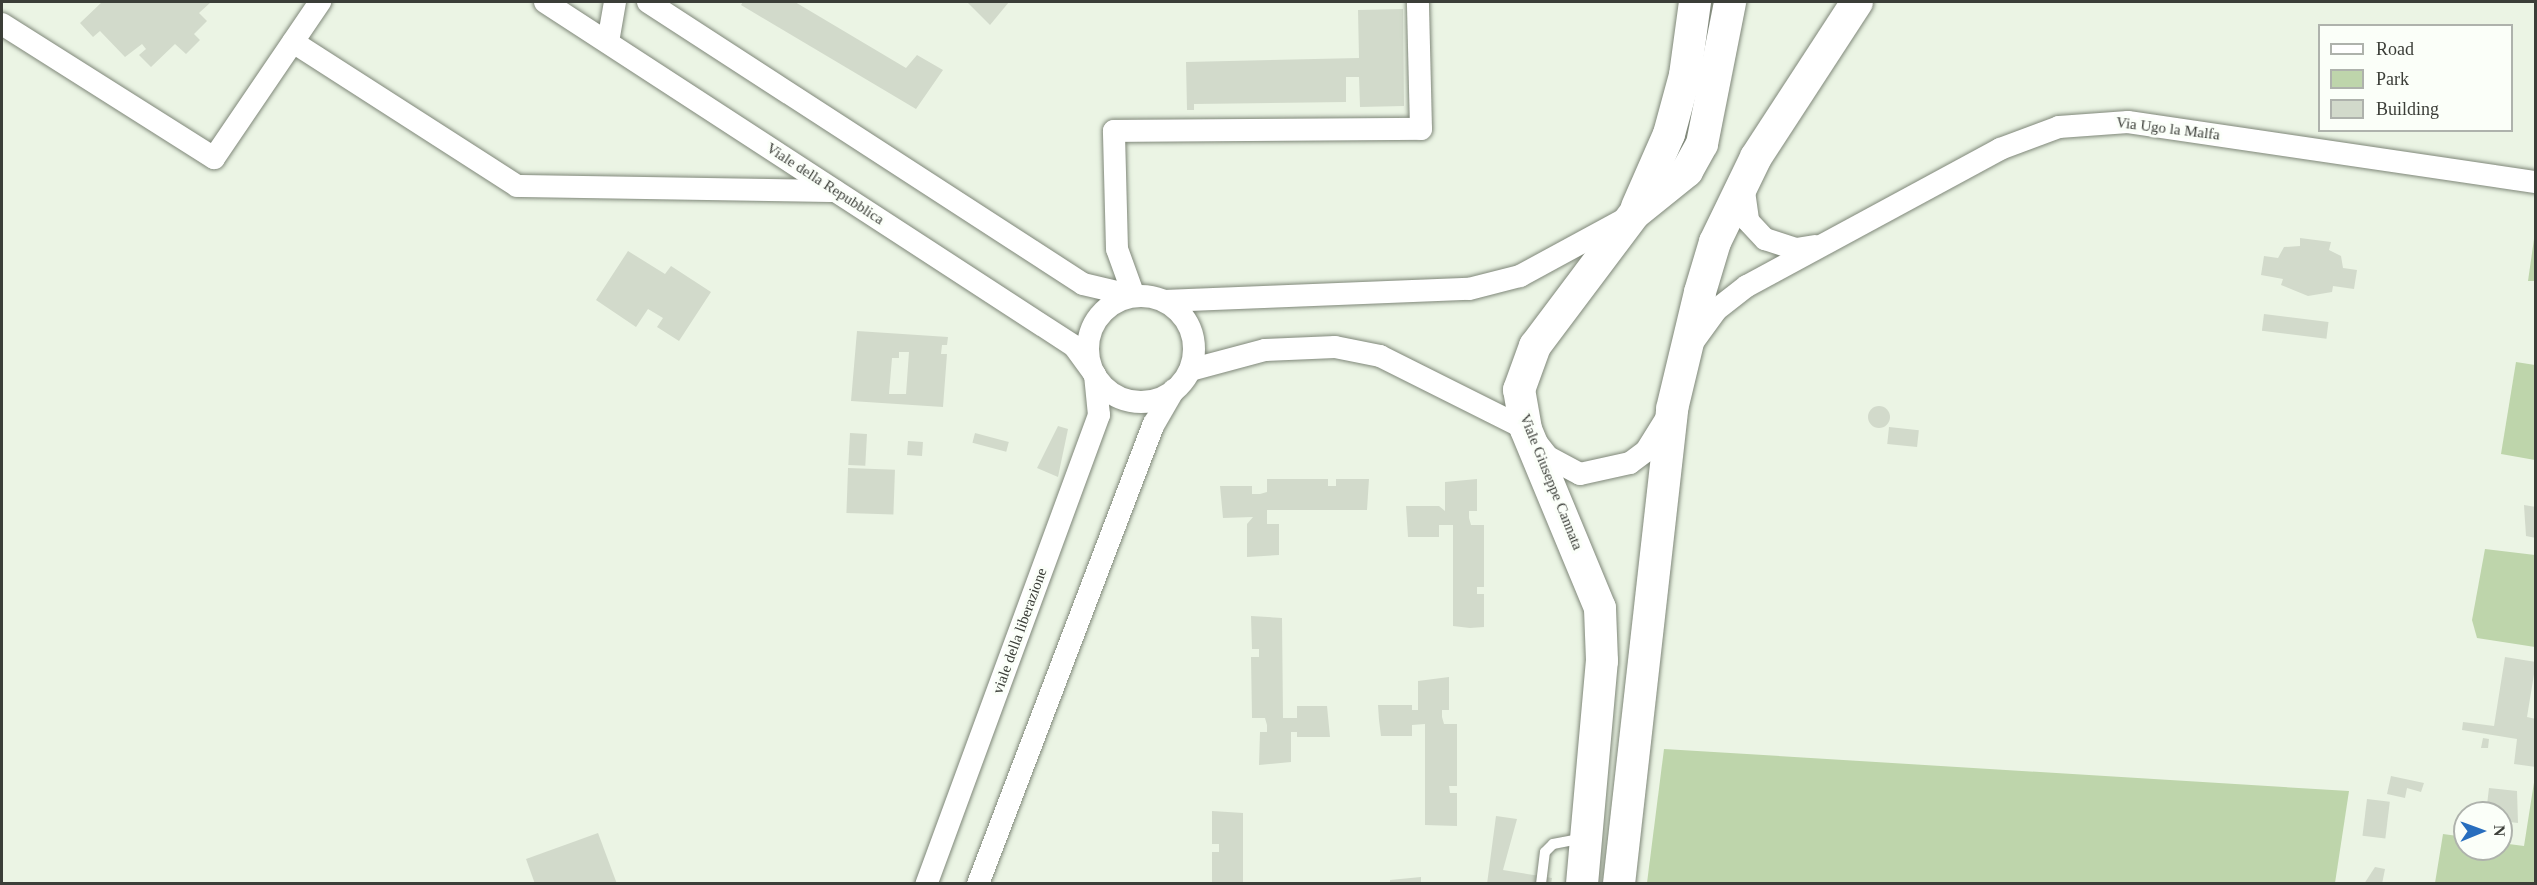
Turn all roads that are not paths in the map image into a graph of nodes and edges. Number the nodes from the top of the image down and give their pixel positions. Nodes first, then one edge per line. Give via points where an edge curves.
1 (320, 2) edge
2 (545, 2) edge
3 (615, 2) edge
4 (648, 2) edge
5 (1418, 2) edge
6 (1695, 2) edge
7 (1730, 2) edge
8 (1855, 3) edge
9 (2, 24) edge
10 (293, 42) junction
11 (608, 42) junction
12 (1743, 182) junction
13 (2535, 182) edge
14 (835, 191) junction
15 (1635, 213) junction
16 (1825, 243) junction
17 (1134, 296) junction
18 (1164, 301) junction
19 (1683, 358) junction
20 (1190, 370) junction
21 (1095, 375) junction
22 (1174, 390) junction
23 (1672, 409) junction
24 (1526, 429) junction
25 (1586, 843) junction
26 (1621, 869) edge
27 (926, 884) edge
28 (978, 884) edge
29 (1541, 884) edge
30 (1582, 884) edge

1 - 10 street
2 - 11 street, Viale della Repubblica
3 - 11 street
4 - 17 street via 1083,284
5 - 17 street via 1421,129 1114,132 1117,249
6 - 15 street via 1671,124
7 - 15 street, Viale Giuseppe Cannata via 1714,107 1702,144 1687,171
8 - 12 street
9 - 10 street via 214,158
10 - 14 street via 517,186
11 - 14 street, Viale della Repubblica
12 - 16 street, Via Ugo la Malfa via 1744,211 1764,239 1796,249
12 - 19 street via 1715,242
13 - 16 street, Via Ugo la Malfa via 2128,122 2092,122 2059,127 2000,149
14 - 21 street, Viale della Repubblica via 1074,346
15 - 18 street via 1575,251 1520,276 1469,289
15 - 24 street, Viale Giuseppe Cannata via 1526,362 1519,390
16 - 19 street, Via Ugo la Malfa via 1729,298
17 - 18 street
17 - 21 street via 1117,301 1094,326 1088,342
18 - 20 street via 1187,323 1193,354
19 - 23 street
20 - 22 street
20 - 24 street via 1247,352 1359,351 1380,356
21 - 22 street via 1107,389 1131,400 1158,399
21 - 27 street, viale della liberazione via 1100,415
22 - 28 street via 1154,424
23 - 24 street via 1646,451 1597,474 1563,469
23 - 26 street
24 - 25 street, Viale Giuseppe Cannata via 1600,608 1601,671
25 - 26 street
25 - 29 lane via 1553,844 1545,852
25 - 30 street, Viale Giuseppe Cannata

